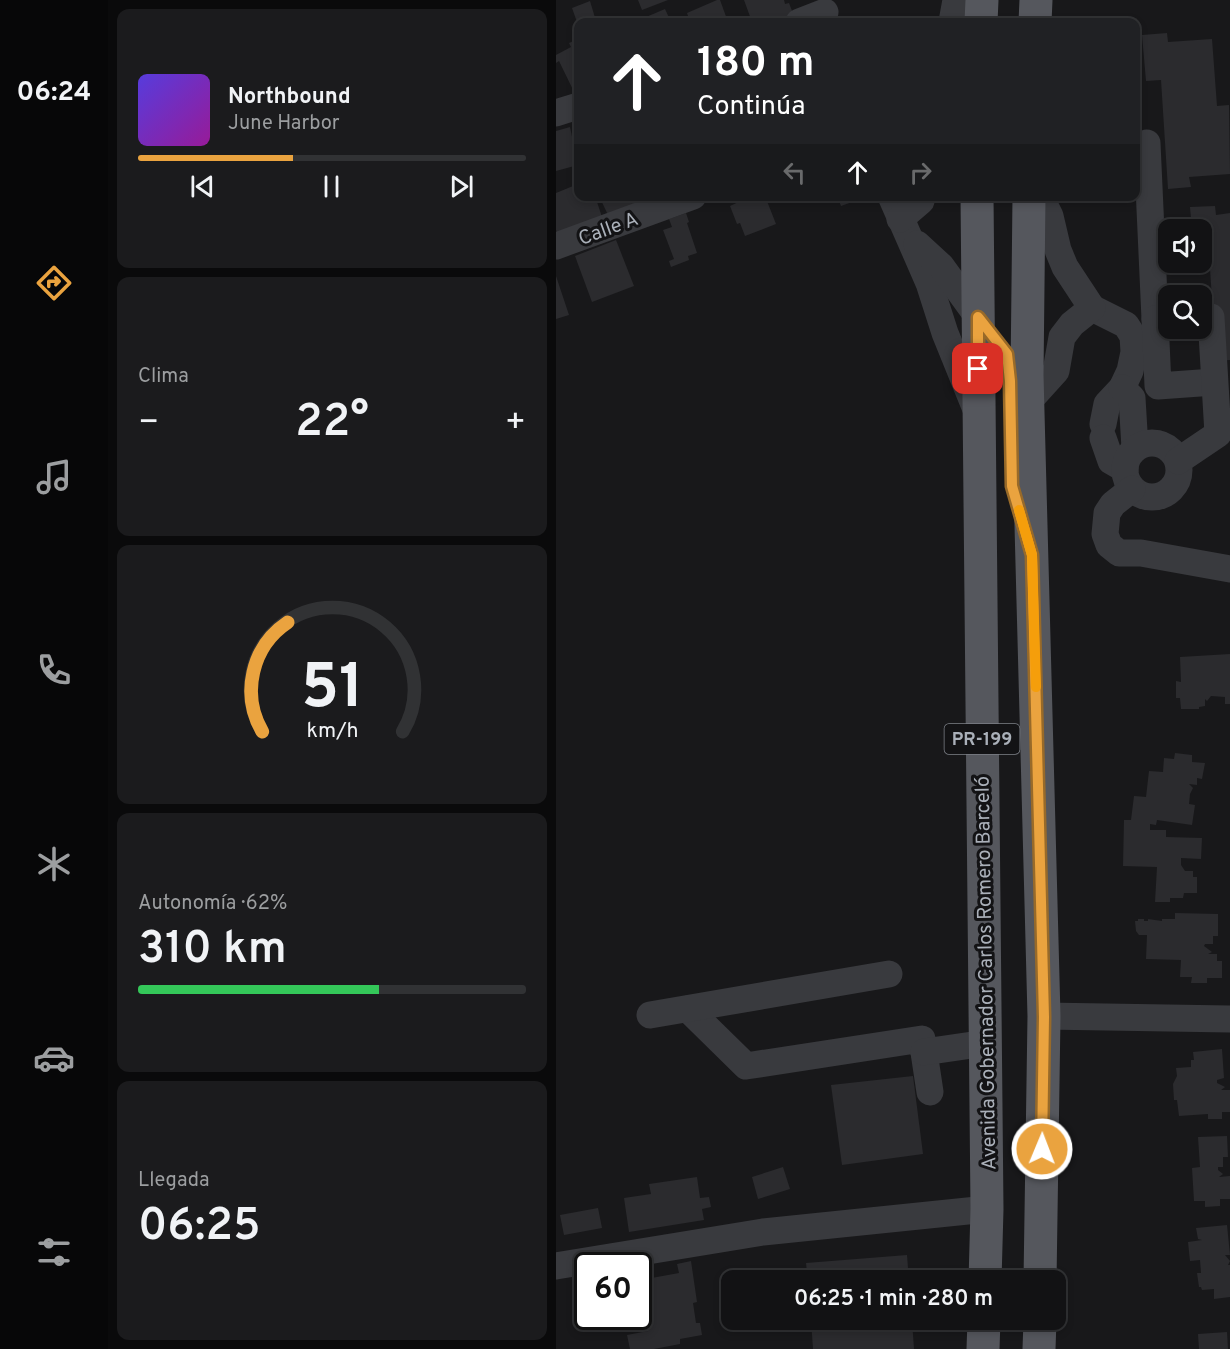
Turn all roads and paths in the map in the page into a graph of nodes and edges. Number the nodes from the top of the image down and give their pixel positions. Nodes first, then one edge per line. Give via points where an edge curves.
1 (956, 0) edge
2 (982, 0) edge
3 (1036, 0) edge
4 (826, 12) edge
5 (810, 18) edge
6 (953, 18) edge
7 (981, 18) edge
8 (1035, 18) edge
9 (574, 107) edge
10 (556, 113) edge
11 (1147, 143) dead end
12 (679, 201) edge
13 (922, 201) edge
14 (978, 201) edge
15 (1029, 201) edge
16 (1042, 201) edge
17 (901, 218) edge
18 (556, 246) edge
19 (1159, 285) edge
20 (1092, 308) junction
21 (978, 317) junction
22 (1161, 339) edge
23 (1212, 339) edge
24 (1214, 382) junction
25 (1122, 388) junction
26 (1028, 402) junction
27 (979, 416) junction
28 (1178, 461) junction
29 (1131, 469) junction
30 (1032, 555) junction
31 (1230, 569) edge
32 (889, 974) dead end
33 (688, 1009) junction
34 (650, 1015) dead end
35 (1044, 1017) junction
36 (1230, 1019) edge
37 (986, 1043) junction
38 (924, 1052) junction
39 (930, 1092) dead end
40 (987, 1209) junction
41 (556, 1266) edge
42 (985, 1270) edge
43 (1040, 1270) edge
44 (984, 1330) edge
45 (1040, 1330) edge
46 (983, 1349) edge
47 (1039, 1349) edge

1 - 6 street
2 - 7 main road
3 - 8 main road
4 - 5 street
9 - 10 street
11 - 19 street
12 - 18 street, Calle A
13 - 17 street
14 - 21 main road, Avenida Gobernador Carlos Romero Barceló / PR-199
15 - 26 main road, PR-199
16 - 20 street via 1065,267
17 - 21 street
17 - 27 street
20 - 25 street via 1126,325 1133,336 1130,371
20 - 26 street via 1062,337 1056,371
21 - 27 main road, Avenida Gobernador Carlos Romero Barceló / PR-199
21 - 30 main road via 1007,354 1012,486
22 - 24 street via 1158,386
23 - 24 street
24 - 28 street via 1218,434
25 - 29 street via 1132,398
25 - 29 street via 1107,404 1103,431 1111,461
26 - 30 main road, PR-199
27 - 37 main road, Avenida Gobernador Carlos Romero Barceló / PR-199
28 - 29 street via 1168,447 1151,442
28 - 29 street via 1180,470 1173,488 1158,497 1140,494
29 - 31 street via 1107,513 1105,534 1109,545 1119,553 1141,553
30 - 35 main road, PR-199
32 - 33 street
33 - 34 street
33 - 38 street via 746,1066 922,1039
35 - 36 street
35 - 43 main road, PR-199
37 - 38 street
37 - 40 main road, Avenida Gobernador Carlos Romero Barceló / PR-199
38 - 39 street
40 - 41 street via 773,1231
40 - 42 main road, Avenida Gobernador Carlos Romero Barceló / PR-199
44 - 46 main road
45 - 47 main road

